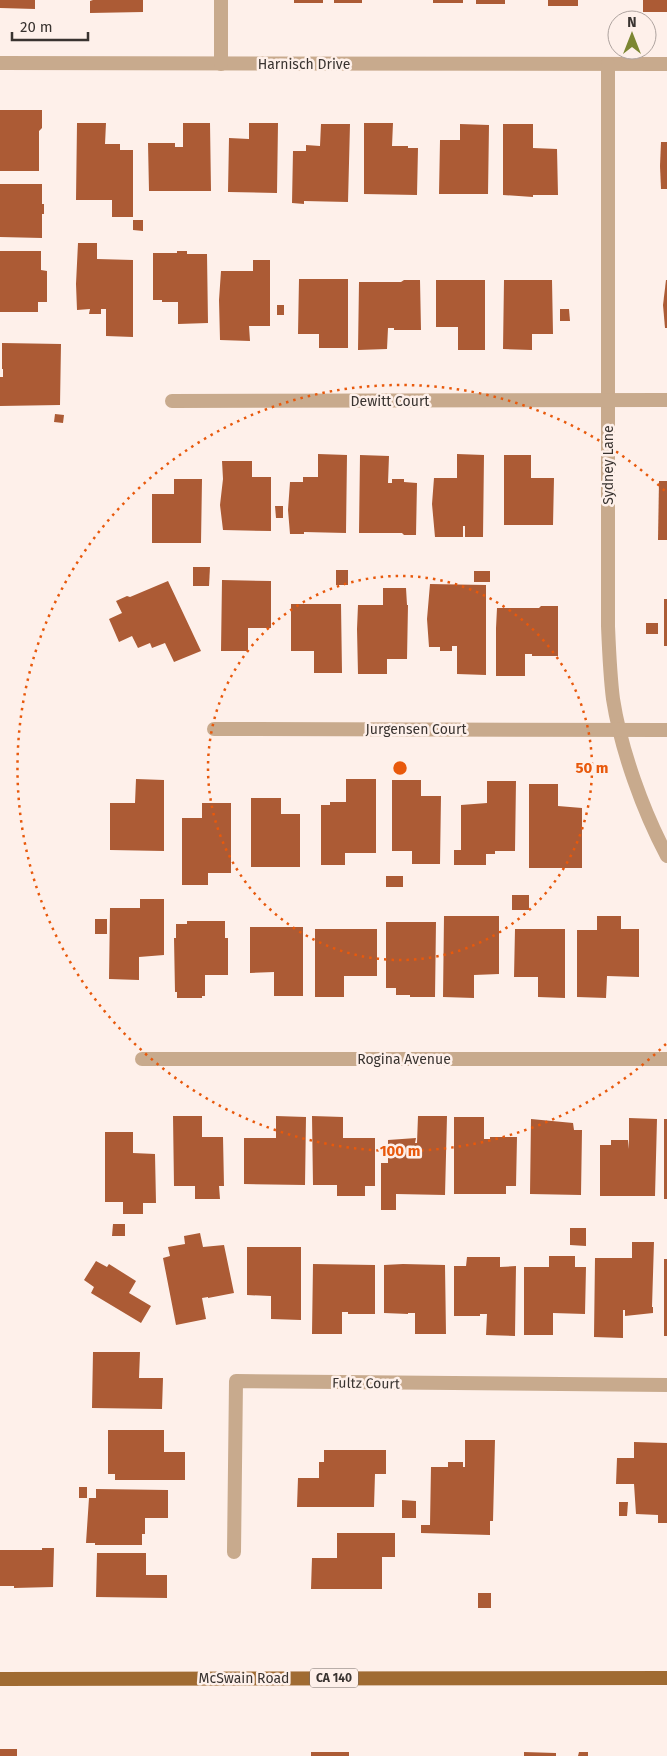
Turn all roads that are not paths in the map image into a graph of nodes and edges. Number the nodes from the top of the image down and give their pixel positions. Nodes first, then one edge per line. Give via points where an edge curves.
1 (221, 0) edge
2 (0, 63) edge
3 (221, 64) junction
4 (608, 64) junction
5 (667, 64) edge
6 (608, 400) junction
7 (667, 400) edge
8 (172, 401) dead end
9 (214, 729) dead end
10 (619, 729) junction
11 (667, 730) edge
12 (667, 856) edge
13 (142, 1059) dead end
14 (667, 1059) edge
15 (667, 1386) edge
16 (234, 1552) dead end
17 (667, 1678) edge
18 (0, 1679) edge

1 - 3 street
2 - 3 street, Harnisch Drive
3 - 4 street, Harnisch Drive
4 - 5 street, Harnisch Drive
4 - 6 street, Sydney Lane
6 - 7 street, Dewitt Court
6 - 8 street, Dewitt Court
6 - 10 street, Sydney Lane via 608,626 611,684
9 - 10 street, Jurgensen Court
10 - 11 street, Jurgensen Court
10 - 12 street, Sydney Lane via 654,832
13 - 14 street, Rogina Avenue
15 - 16 street, Fultz Court via 236,1382
17 - 18 main road, McSwain Road / CA 140

